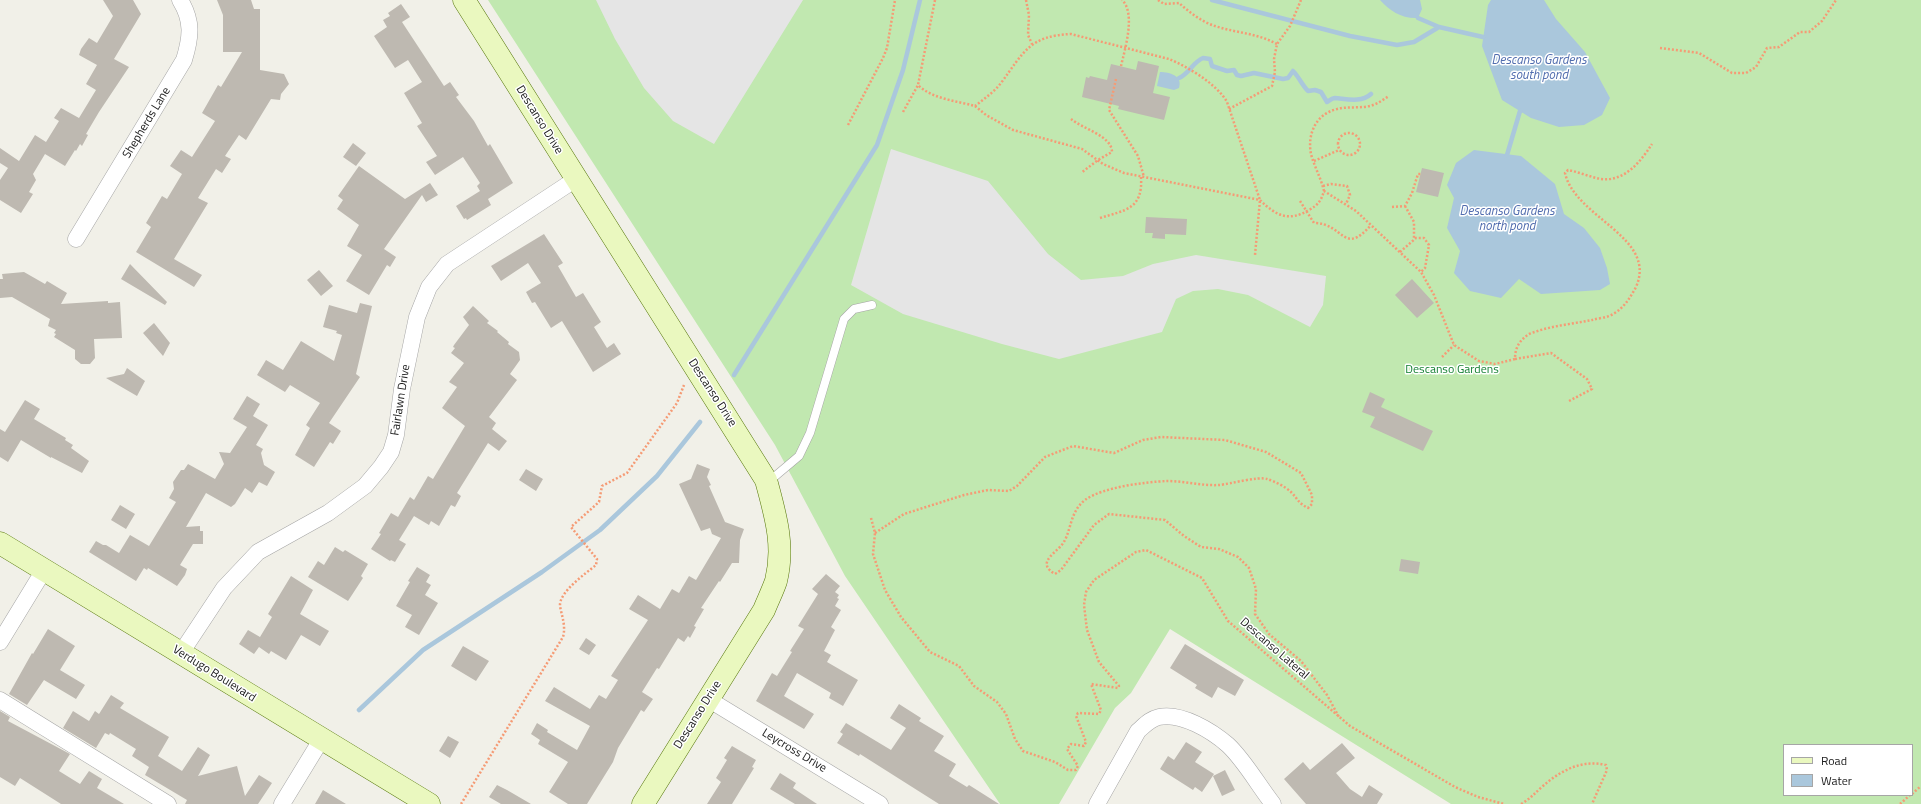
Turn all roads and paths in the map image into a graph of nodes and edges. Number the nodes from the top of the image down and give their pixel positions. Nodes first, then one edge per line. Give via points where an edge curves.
1 (180, 0) edge
2 (464, 0) edge
3 (895, 0) edge
4 (935, 0) edge
5 (1026, 0) edge
6 (1122, 0) edge
7 (1158, 0) edge
8 (1301, 0) edge
9 (1836, 0) edge
10 (1032, 44) junction
11 (1277, 44) junction
12 (1660, 48) dead end
13 (1125, 49) junction
14 (1121, 66) dead end
15 (1116, 79) dead end
16 (918, 85) junction
17 (1389, 96) dead end
18 (975, 106) junction
19 (1229, 109) junction
20 (903, 112) dead end
21 (1071, 119) dead end
22 (848, 125) dead end
23 (1652, 144) dead end
24 (1339, 150) junction
25 (1098, 160) junction
26 (1314, 161) junction
27 (1081, 173) dead end
28 (1421, 174) dead end
29 (1143, 177) junction
30 (576, 179) junction
31 (1323, 186) junction
32 (1324, 191) junction
33 (1260, 200) junction
34 (1300, 201) dead end
35 (1346, 204) junction
36 (1405, 206) junction
37 (1392, 207) dead end
38 (1124, 211) junction
39 (1306, 212) junction
40 (1123, 216) dead end
41 (1100, 218) dead end
42 (1371, 225) junction
43 (76, 239) dead end
44 (1414, 240) junction
45 (1400, 252) junction
46 (1255, 255) dead end
47 (1421, 272) junction
48 (872, 305) dead end
49 (1454, 345) junction
50 (1442, 357) dead end
51 (1515, 359) junction
52 (684, 384) dead end
53 (1568, 401) dead end
54 (767, 484) junction
55 (872, 518) dead end
56 (876, 533) junction
57 (0, 543) edge
58 (44, 570) junction
59 (0, 642) edge
60 (181, 653) junction
61 (708, 699) junction
62 (0, 700) edge
63 (1339, 717) junction
64 (321, 740) junction
65 (1921, 786) edge
66 (1913, 792) edge
67 (1909, 796) edge
68 (168, 804) edge
69 (282, 804) edge
70 (429, 804) edge
71 (461, 804) edge
72 (643, 804) edge
73 (880, 804) edge
74 (1097, 804) edge
75 (1272, 804) edge
76 (1504, 804) edge
77 (1521, 804) edge
78 (1592, 804) edge
79 (1900, 804) edge

1 - 43 street, Shepherds Lane via 186,9 191,29 184,60
2 - 30 street, Descanso Drive
3 - 22 path via 887,48
4 - 16 path
5 - 10 path via 1029,15 1028,35
6 - 13 path via 1127,4 1129,18
7 - 11 path via 1164,4 1179,3 1214,26 1264,37
8 - 11 path via 1296,15
9 - 12 path via 1822,21 1809,32 1800,32 1779,47 1768,48 1756,67 1746,73 1732,73 1699,53
10 - 13 path via 1045,37 1071,34
10 - 18 path via 1000,84
11 - 19 path via 1275,72 1270,88
13 - 14 path
13 - 19 path via 1184,65 1223,95
15 - 29 path via 1110,110 1138,156
16 - 18 path via 931,94
16 - 20 path
17 - 26 path via 1374,105 1337,109 1326,113 1310,134
18 - 25 path via 1013,130 1082,149
19 - 33 path
21 - 25 path via 1079,126 1109,141 1112,152
23 - 51 path via 1644,157 1628,172 1614,179 1602,179 1568,170 1565,173 1570,188 1577,196 1628,242 1636,254 1640,266 1639,279 1633,293 1624,307 1611,315 1541,330 1524,337 1519,341
24 - 24 path via 1339,137 1346,133 1355,136 1360,144 1354,155 1346,155
24 - 26 path
25 - 27 path
25 - 29 path via 1124,173
26 - 31 path
28 - 36 path via 1418,174
29 - 33 path
29 - 38 path via 1138,200
30 - 54 street, Descanso Drive via 738,433
30 - 60 street, Fairlawn Drive via 447,264 429,287 416,317 396,435 391,452 381,467 364,486 328,513 258,552 224,588
31 - 32 path
31 - 35 path via 1347,186 1350,195
32 - 35 path
32 - 39 path via 1316,206
33 - 39 path via 1268,208 1288,217 1297,217
33 - 46 path
34 - 39 path
35 - 42 path
36 - 37 path
36 - 44 path via 1414,222
38 - 40 path
38 - 41 path
39 - 42 path via 1314,224 1326,224 1354,240
42 - 45 path
44 - 45 path
44 - 47 path via 1424,238 1429,245 1425,268
45 - 47 path
47 - 49 path via 1434,295
48 - 54 lane via 854,309 844,319 807,439 799,456
49 - 50 path
49 - 51 path via 1479,361 1495,364
51 - 53 path via 1551,353 1587,379 1592,389
52 - 71 path via 677,403 627,473 602,486 598,502 571,527 597,559 596,565 562,595 560,604 565,629 563,637
54 - 61 street, Descanso Drive via 780,536 780,559 775,582 764,610
55 - 56 path, Descanso Lateral
56 - 63 path, Descanso Lateral via 873,554 885,590 902,617 930,652 960,666 974,686 997,702 1006,714 1015,739 1023,751 1055,762 1068,770 1076,770 1078,766 1067,748 1071,744 1084,746 1086,742 1076,716 1078,713 1099,714 1101,710 1091,684 1118,688 1120,686 1099,662 1087,630 1084,605 1086,592 1094,580 1136,552 1146,550 1202,578 1228,621
56 - 63 path via 904,514 964,495 988,490 1009,491 1044,457 1073,446 1114,453 1143,440 1161,437 1225,440 1266,452 1301,473 1312,496 1312,504 1308,508 1300,504 1291,492 1266,478 1219,485 1168,481 1135,485 1098,494 1084,501 1071,518 1064,542 1048,557 1046,564 1049,571 1055,574 1061,570 1094,525 1109,514 1165,520 1201,547 1219,549 1238,557 1249,568 1256,589 1255,614 1269,634 1301,661 1327,695
57 - 58 street, Verdugo Boulevard
58 - 59 street
58 - 60 street, Verdugo Boulevard
60 - 64 street, Verdugo Boulevard
61 - 72 street, Descanso Drive
61 - 73 street, Leycross Drive
62 - 68 street
63 - 76 path, Descanso Lateral via 1350,726 1456,787 1478,797
64 - 69 street
64 - 70 street, Verdugo Boulevard
65 - 66 path
67 - 79 path
74 - 75 street via 1138,731 1148,722 1167,717 1181,718 1214,735 1228,746
77 - 78 path via 1569,768 1596,762 1606,765 1607,770

